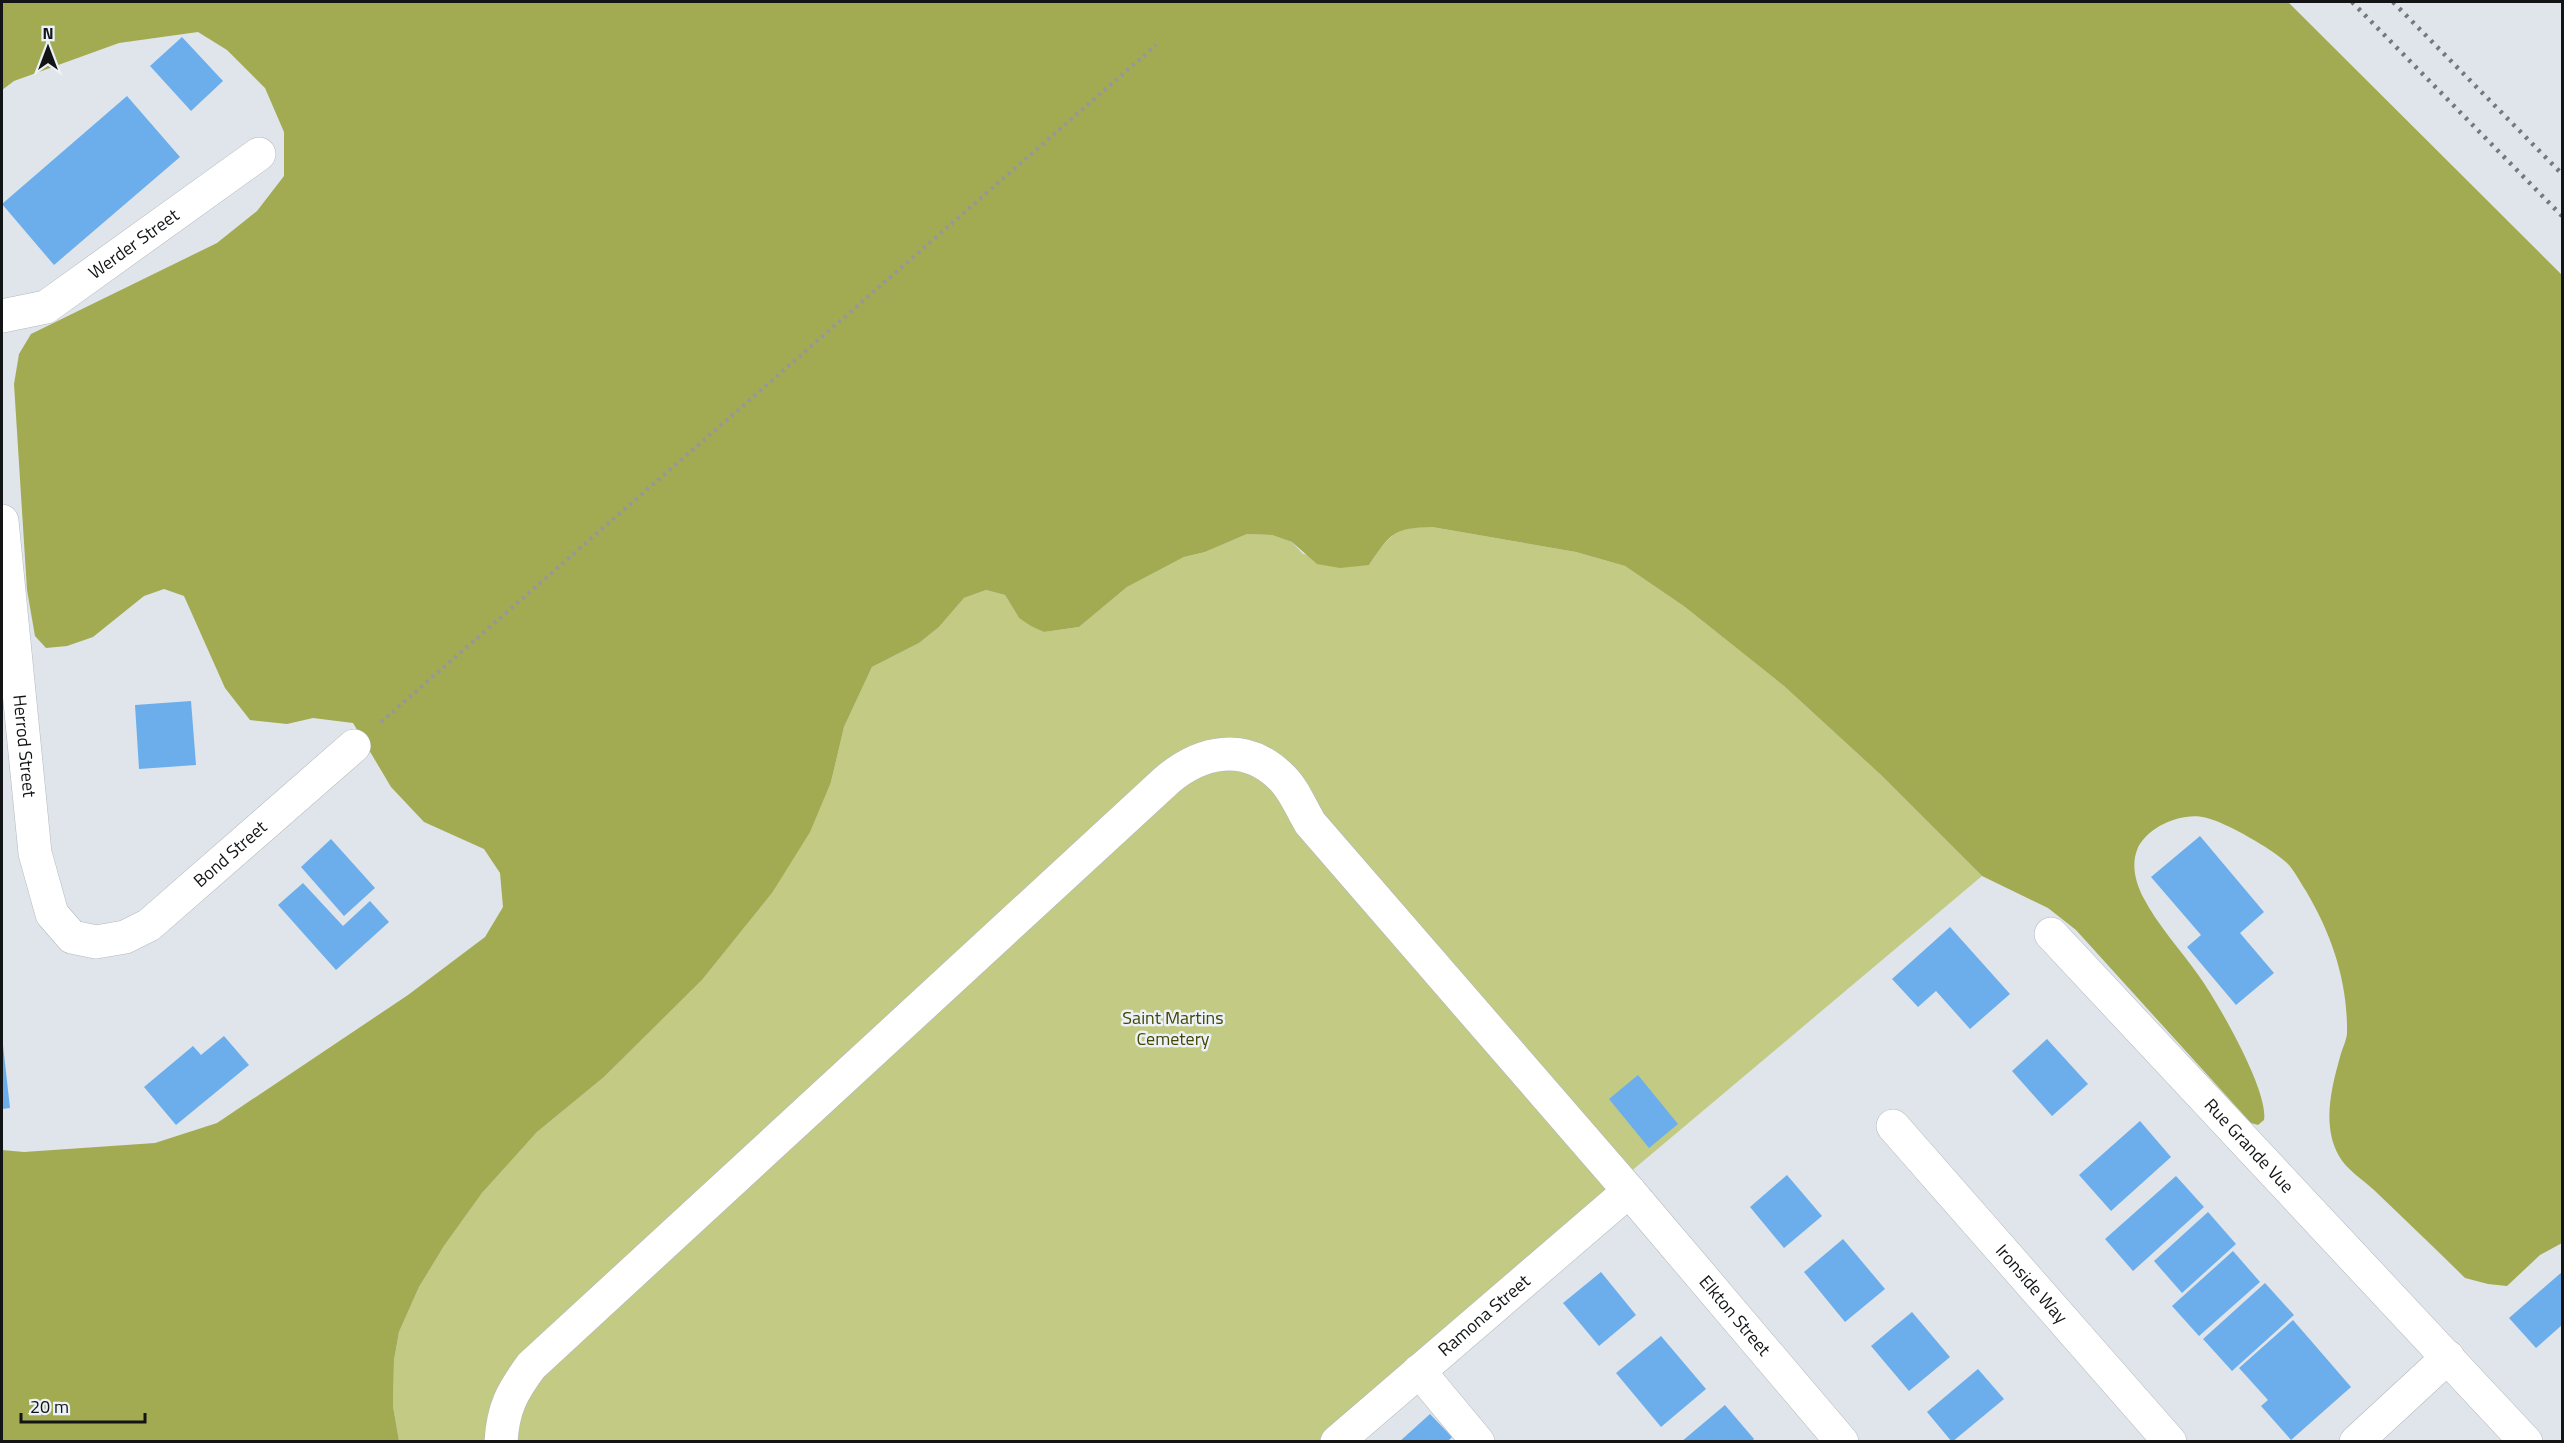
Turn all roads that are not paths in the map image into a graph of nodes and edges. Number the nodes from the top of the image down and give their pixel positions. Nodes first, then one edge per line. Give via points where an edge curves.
1 (259, 154) dead end
2 (2, 316) edge
3 (2, 521) edge
4 (354, 746) road end
5 (2051, 934) dead end
6 (96, 942) joint
7 (1893, 1126) dead end
8 (1629, 1191) junction
9 (2448, 1357) junction
10 (1419, 1371) junction
11 (501, 1442) edge
12 (1337, 1442) edge
13 (1478, 1442) edge
14 (1842, 1442) edge
15 (2170, 1442) edge
16 (2356, 1442) edge
17 (2526, 1442) edge

1 - 2 street, Werder Street via 46,307
3 - 6 street, Herrod Street via 35,853 52,914 72,937
4 - 6 street, Bond Street via 149,925 125,937
5 - 9 street, Rue Grande Vue
7 - 15 street, Ironside Way
8 - 10 street, Ramona Street
8 - 11 street, Elkton Street via 1310,823 1282,777 1245,756 1224,753 1203,757 1167,780 531,1366 512,1391
8 - 14 street, Elkton Street
9 - 16 street
9 - 17 street, Rue Grande Vue
10 - 12 street, Ramona Street
10 - 13 street

